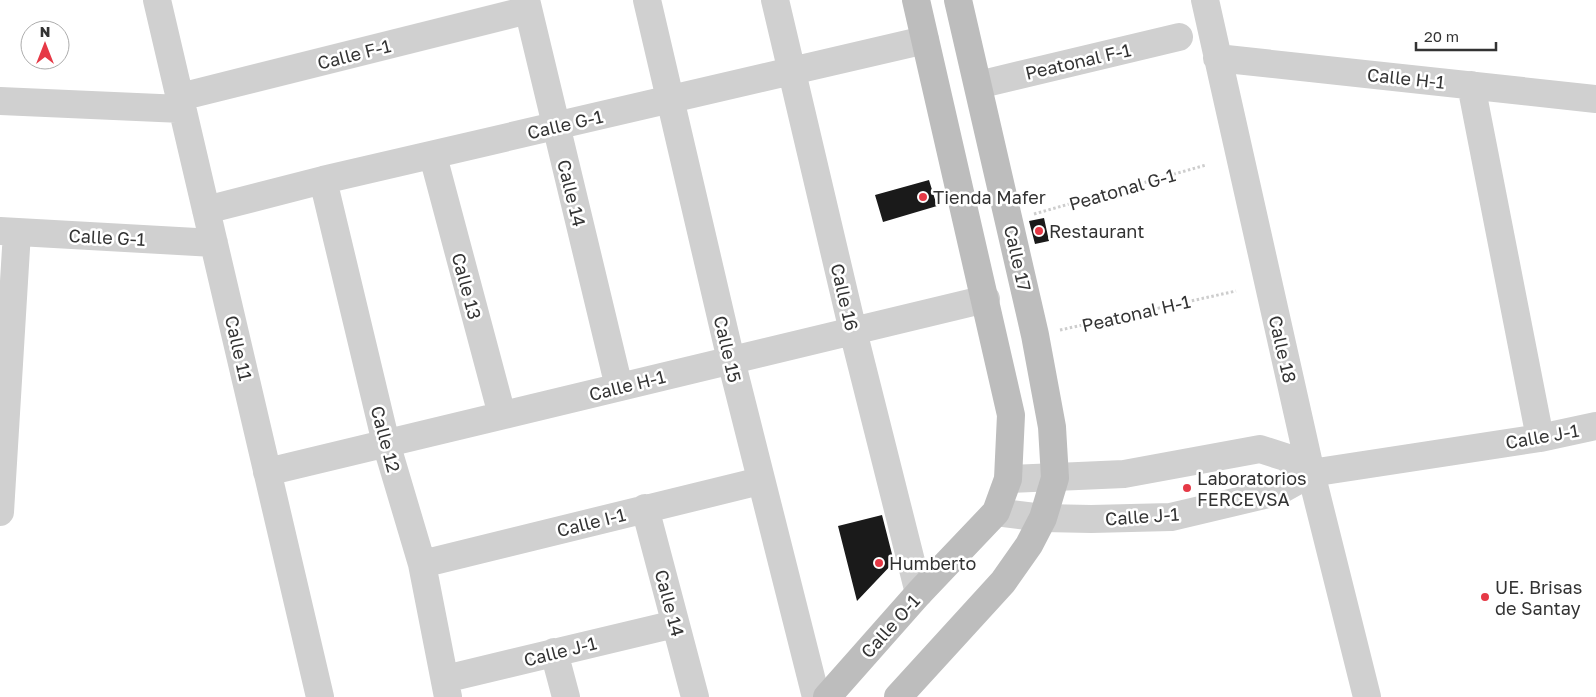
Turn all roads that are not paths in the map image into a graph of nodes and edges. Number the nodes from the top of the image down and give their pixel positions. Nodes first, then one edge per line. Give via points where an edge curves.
1 (157, 0) edge
2 (647, 0) edge
3 (775, 0) edge
4 (916, 0) edge
5 (958, 0) edge
6 (1205, 0) edge
7 (527, 5) edge
8 (1179, 38) dead end
9 (925, 40) junction
10 (1217, 58) junction
11 (792, 71) junction
12 (978, 85) junction
13 (1471, 85) junction
14 (1596, 99) edge
15 (0, 101) edge
16 (670, 101) junction
17 (181, 103) junction
18 (556, 126) junction
19 (433, 156) junction
20 (323, 180) junction
21 (206, 210) junction
22 (9, 231) edge
23 (214, 243) junction
24 (986, 299) junction
25 (854, 330) junction
26 (731, 360) junction
27 (619, 387) junction
28 (502, 415) junction
29 (1596, 426) edge
30 (1540, 438) junction
31 (386, 443) junction
32 (267, 472) junction
33 (1311, 473) junction
34 (1055, 478) junction
35 (1008, 479) junction
36 (760, 481) junction
37 (0, 502) edge
38 (645, 508) junction
39 (996, 512) junction
40 (1043, 518) junction
41 (422, 564) junction
42 (919, 593) junction
43 (675, 624) junction
44 (554, 652) junction
45 (447, 688) edge
46 (320, 697) edge
47 (566, 697) edge
48 (694, 697) edge
49 (816, 697) edge
50 (827, 697) edge
51 (898, 697) edge
52 (1367, 697) edge

1 - 17 street, Calle 11
2 - 16 street, Calle 15
3 - 11 street, Calle 16
4 - 9 street
5 - 12 street, Calle 17
6 - 10 street, Calle 18
7 - 17 street, Calle F-1
7 - 18 street, Calle 14
8 - 12 street, Peatonal F-1
9 - 11 street, Calle G-1
9 - 24 street
10 - 13 street, Calle H-1
10 - 33 street, Calle 18
11 - 16 street, Calle G-1
11 - 25 street, Calle 16
12 - 34 street, Calle 17 via 1035,335 1052,427
13 - 14 street, Calle H-1
13 - 30 street
15 - 17 street, Calle F-1
16 - 18 street, Calle G-1
16 - 26 street, Calle 15
17 - 21 street, Calle 11
18 - 19 street, Calle G-1
18 - 27 street, Calle 14
19 - 20 street, Calle G-1
19 - 28 street, Calle 13
20 - 21 street, Calle G-1
20 - 31 street, Calle 12
21 - 23 street, Calle 11
22 - 23 street, Calle G-1
22 - 37 street
23 - 32 street, Calle 11
24 - 25 street, Calle H-1
24 - 35 street via 1011,415
25 - 26 street, Calle H-1
25 - 42 street, Calle 16
26 - 27 street, Calle H-1
26 - 36 street, Calle 15
27 - 28 street, Calle H-1
28 - 31 street, Calle H-1
29 - 30 street, Calle J-1
30 - 33 street, Calle J-1
31 - 32 street, Calle H-1
31 - 41 street, Calle 12
32 - 46 street, Calle 11
33 - 34 street via 1286,457 1260,449 1124,474
33 - 40 street, Calle J-1 via 1278,492 1171,517
33 - 52 street, Calle 18
34 - 35 street
34 - 40 street, Calle 17
35 - 39 street
36 - 38 street, Calle I-1
36 - 49 street, Calle 15
38 - 41 street, Calle I-1
38 - 43 street, Calle 14
39 - 40 street, Calle J-1
39 - 42 street, Calle O-1
40 - 51 street via 1003,582
41 - 45 street, Calle 12
42 - 50 street, Calle O-1
43 - 44 street, Calle J-1
43 - 48 street, Calle 14
44 - 45 street, Calle J-1
44 - 47 street

